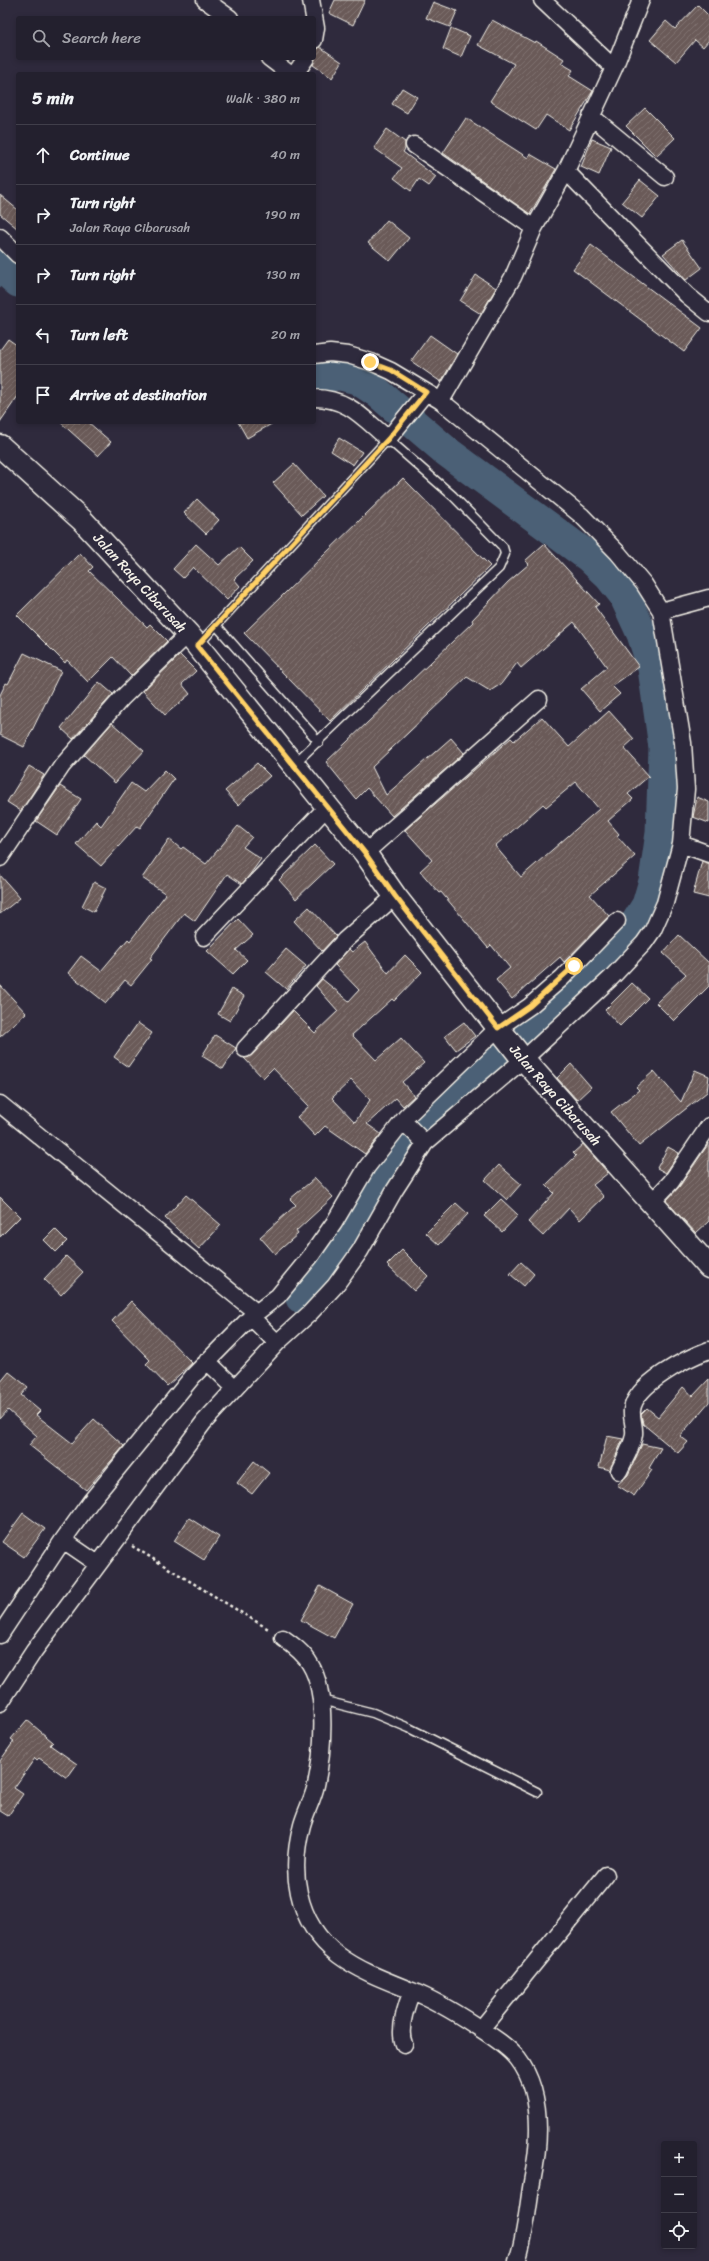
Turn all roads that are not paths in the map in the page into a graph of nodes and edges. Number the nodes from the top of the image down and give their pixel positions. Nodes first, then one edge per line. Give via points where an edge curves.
1 (205, 0) edge
2 (311, 0) edge
3 (542, 0) edge
4 (641, 0) edge
5 (227, 16) edge
6 (314, 16) edge
7 (272, 60) edge
8 (305, 60) edge
9 (614, 68) junction
10 (287, 72) edge
11 (296, 72) edge
12 (591, 116) junction
13 (414, 144) dead end
14 (566, 171) junction
15 (665, 177) dead end
16 (534, 228) junction
17 (0, 238) edge
18 (16, 253) edge
19 (709, 313) edge
20 (316, 355) edge
21 (426, 392) junction
22 (316, 398) edge
23 (441, 402) junction
24 (392, 434) junction
25 (1, 447) edge
26 (709, 598) edge
27 (661, 611) junction
28 (216, 625) junction
29 (192, 640) junction
30 (539, 699) dead end
31 (319, 742) junction
32 (292, 765) junction
33 (327, 807) junction
34 (681, 844) junction
35 (365, 853) junction
36 (709, 854) edge
37 (0, 858) edge
38 (395, 896) junction
39 (617, 921) dead end
40 (204, 937) dead end
41 (500, 1031) junction
42 (245, 1049) dead end
43 (521, 1056) junction
44 (0, 1104) edge
45 (404, 1122) junction
46 (709, 1126) edge
47 (423, 1139) junction
48 (652, 1202) junction
49 (709, 1267) edge
50 (254, 1317) junction
51 (273, 1339) junction
52 (709, 1350) edge
53 (207, 1362) junction
54 (231, 1385) junction
55 (619, 1471) dead end
56 (67, 1543) junction
57 (95, 1562) junction
58 (2, 1627) edge
59 (283, 1638) road end
60 (321, 1700) junction
61 (0, 1703) edge
62 (537, 1792) dead end
63 (606, 1875) dead end
64 (410, 1995) junction
65 (481, 2030) junction
66 (404, 2044) dead end
67 (519, 2260) edge

1 - 5 street
2 - 6 street
3 - 9 street
4 - 9 street
7 - 10 street
8 - 11 street
9 - 12 street
12 - 14 street
12 - 15 street
13 - 16 street
14 - 16 street
14 - 19 street via 687,295
16 - 23 street via 513,277
17 - 18 street
20 - 21 street via 348,355 370,362 391,370
21 - 23 street
21 - 24 street
22 - 24 street via 330,398 343,402
23 - 27 street via 582,516 644,584
24 - 28 lane
24 - 31 lane via 497,540 505,554 499,568
25 - 29 main road, Jalan Raya Cibarusah via 82,520
26 - 27 street
27 - 34 street via 684,743 686,789
28 - 29 lane
28 - 31 lane
29 - 32 main road, Jalan Raya Cibarusah
29 - 37 street via 122,698 62,766
30 - 35 street
31 - 32 lane
32 - 33 main road, Jalan Raya Cibarusah
33 - 35 main road, Jalan Raya Cibarusah
33 - 40 street
34 - 36 street
34 - 43 street via 665,903 653,930 611,978
35 - 38 main road, Jalan Raya Cibarusah
38 - 41 main road, Jalan Raya Cibarusah
38 - 42 street via 345,940
39 - 41 street via 547,991
41 - 43 main road, Jalan Raya Cibarusah
41 - 45 street
43 - 47 street
43 - 48 main road, Jalan Raya Cibarusah
44 - 50 street
45 - 47 street
45 - 50 street via 367,1167 334,1223 310,1257 278,1296
46 - 48 street via 671,1182
47 - 51 street via 360,1251 334,1286 310,1313
48 - 49 main road, Jalan Raya Cibarusah
50 - 51 street
50 - 53 street
51 - 54 street
52 - 55 street via 662,1375 636,1398 632,1410 634,1434
53 - 54 street
53 - 56 street via 91,1501
54 - 57 street via 118,1537
56 - 57 street
56 - 58 street
57 - 61 street
59 - 60 street via 294,1645 311,1664
60 - 62 lane via 373,1714 409,1728
60 - 64 street via 320,1759 316,1786 302,1824 297,1849 299,1894 311,1923 328,1948 346,1962
63 - 65 street
64 - 65 street via 441,2005
64 - 66 street via 401,2037
65 - 67 street via 517,2058 526,2070 536,2103 538,2129 535,2167

